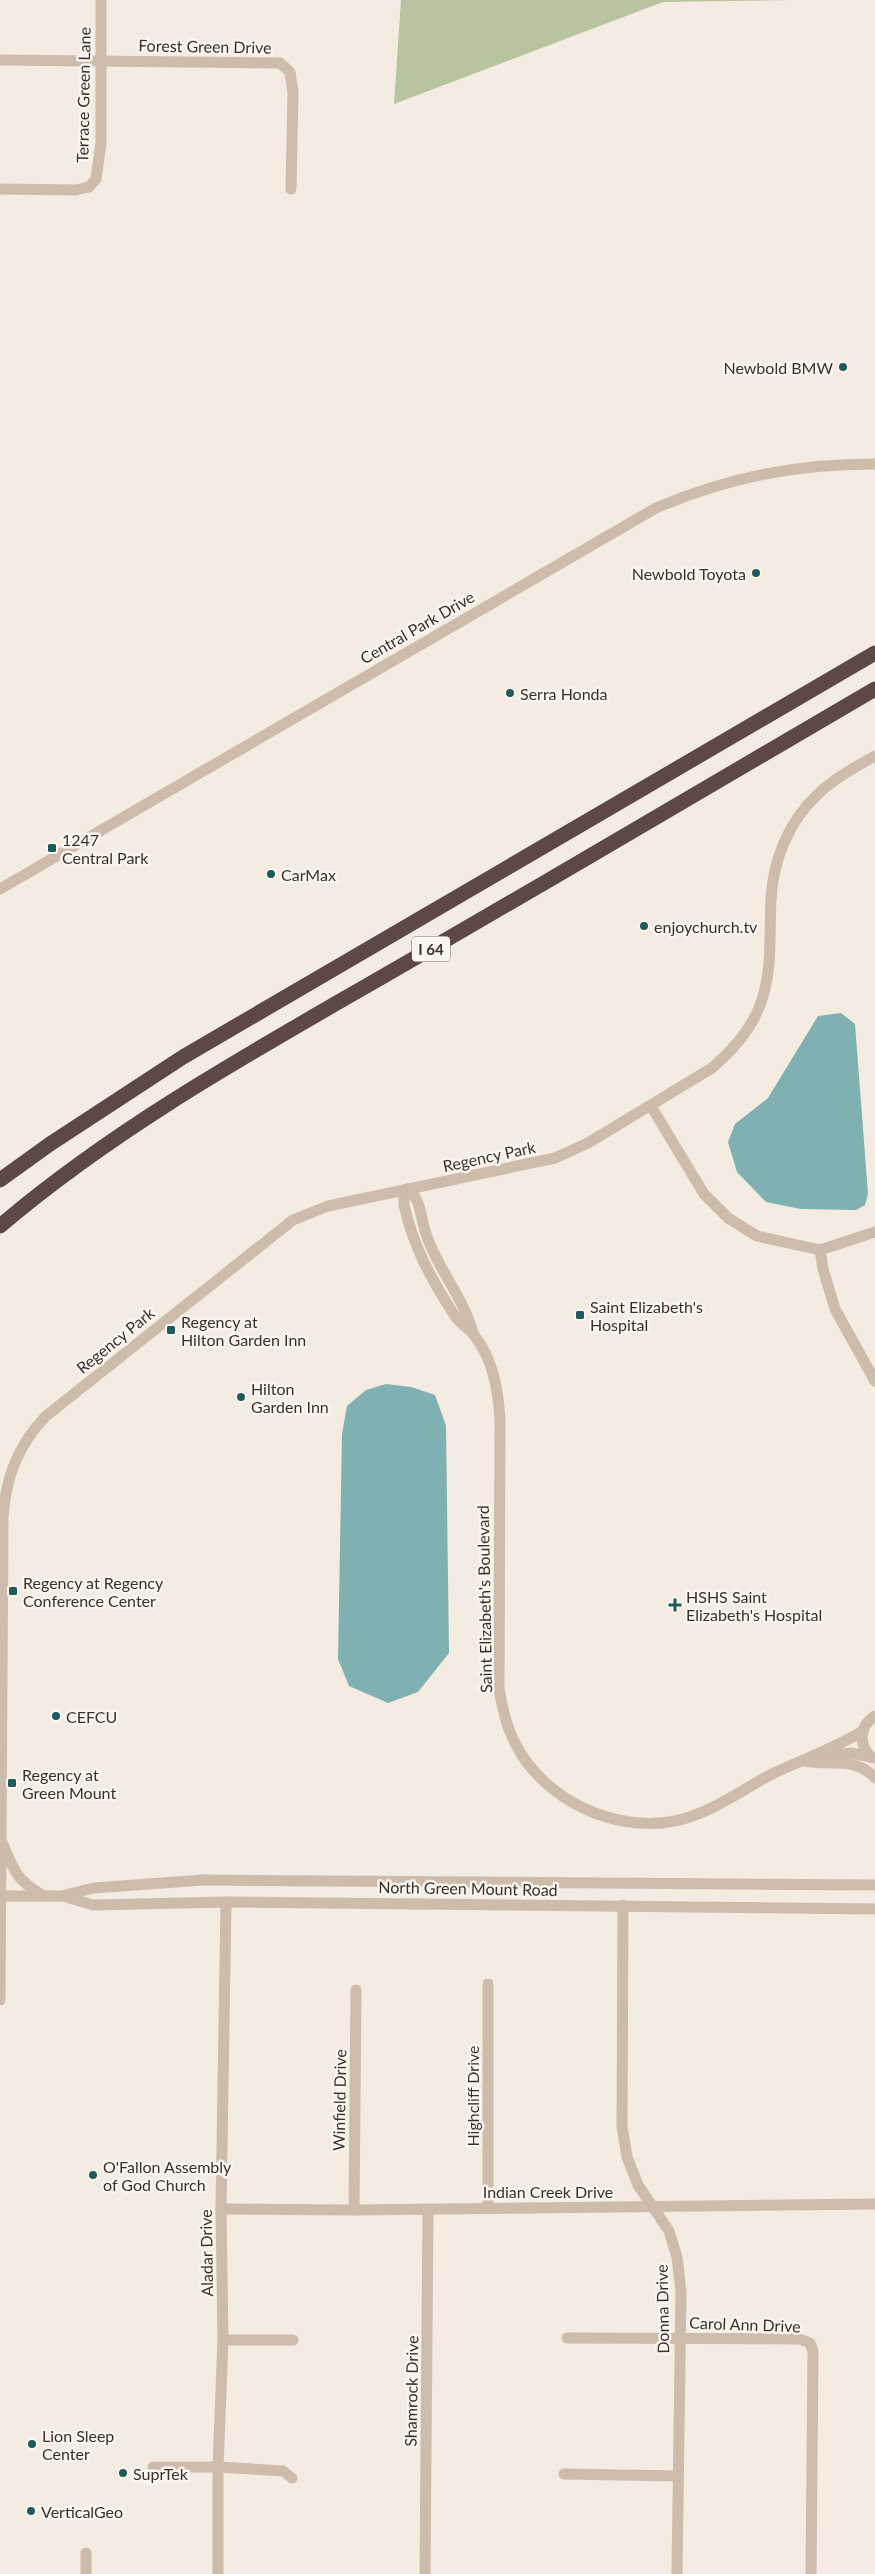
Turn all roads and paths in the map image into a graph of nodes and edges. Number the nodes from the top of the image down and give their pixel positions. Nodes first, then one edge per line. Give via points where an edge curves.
1 (101, 0) edge
2 (0, 60) edge
3 (101, 62) junction
4 (291, 189) dead end
5 (0, 190) edge
6 (875, 464) edge
7 (875, 653) edge
8 (875, 689) edge
9 (875, 756) edge
10 (0, 889) edge
11 (651, 1106) junction
12 (0, 1180) edge
13 (407, 1189) junction
14 (0, 1226) edge
15 (875, 1232) edge
16 (820, 1250) junction
17 (875, 1382) edge
18 (875, 1716) edge
19 (863, 1730) junction
20 (809, 1758) junction
21 (873, 1759) edge
22 (875, 1778) edge
23 (0, 1838) edge
24 (875, 1885) edge
25 (0, 1896) edge
26 (43, 1896) junction
27 (61, 1896) junction
28 (226, 1902) junction
29 (623, 1905) junction
30 (875, 1909) edge
31 (488, 1984) dead end
32 (356, 1990) dead end
33 (0, 2000) edge
34 (875, 2204) edge
35 (488, 2207) junction
36 (654, 2207) junction
37 (428, 2209) junction
38 (221, 2210) junction
39 (354, 2210) junction
40 (567, 2338) dead end
41 (680, 2338) junction
42 (223, 2340) junction
43 (293, 2340) dead end
44 (153, 2466) dead end
45 (218, 2467) junction
46 (564, 2474) dead end
47 (678, 2476) junction
48 (292, 2478) dead end
49 (86, 2553) dead end
50 (86, 2574) edge
51 (218, 2574) edge
52 (425, 2574) edge
53 (678, 2574) edge
54 (811, 2574) edge

1 - 3 street, Terrace Green Lane
2 - 3 street, Forest Green Drive
3 - 4 street, Forest Green Drive via 280,63 290,72 293,92
3 - 5 street, Terrace Green Lane via 100,162 96,179 90,187 76,190
6 - 10 street, Central Park Drive via 799,467 760,474 656,508
7 - 12 highway, I 64 via 182,1057
8 - 14 highway, I 64 via 218,1072 96,1153
9 - 11 street, Regency Park via 817,794 790,830 773,878 768,976 760,1005 747,1030 712,1068
11 - 13 street, Regency Park via 588,1143 554,1158
11 - 16 street via 704,1194 728,1218 757,1236
13 - 20 street, Saint Elizabeth's Boulevard via 404,1204 420,1255 458,1321 474,1334 489,1360 498,1397 499,1688 508,1728 525,1760 553,1790 581,1807 607,1818 651,1823 699,1814 774,1773
13 - 23 street, Regency Park via 317,1209 293,1220 46,1416 21,1447 5,1492
15 - 16 street
16 - 17 street via 822,1269 835,1309
18 - 19 street, Saint Elizabeth's Boulevard
19 - 20 street, Saint Elizabeth's Boulevard
19 - 21 street, Saint Elizabeth's Boulevard via 864,1748
20 - 21 street, Saint Elizabeth's Boulevard via 851,1753
20 - 22 street, Saint Elizabeth's Boulevard via 818,1764 851,1763
23 - 25 street, Regency Park
23 - 26 street via 22,1883
24 - 27 street, North Green Mount Road via 203,1880 94,1888
25 - 26 street, North Green Mount Road
25 - 33 street, Regency Park
26 - 27 street, North Green Mount Road
27 - 28 street, North Green Mount Road via 93,1905
28 - 29 street, North Green Mount Road
28 - 38 street, Aladar Drive
29 - 30 street, North Green Mount Road
29 - 36 street, Donna Drive via 622,2126 638,2185
31 - 35 street, Highcliff Drive
32 - 39 street, Winfield Drive
34 - 36 street, Indian Creek Drive
35 - 36 street, Indian Creek Drive
35 - 37 street, Indian Creek Drive
36 - 41 street, Donna Drive via 669,2231 677,2257 681,2290
37 - 39 street, Indian Creek Drive
37 - 52 street, Shamrock Drive
38 - 39 street, Indian Creek Drive
38 - 42 street, Aladar Drive
40 - 41 street, Carol Ann Drive
41 - 47 street, Donna Drive
41 - 54 street, Carol Ann Drive via 800,2339 810,2342 813,2351
42 - 43 street
42 - 45 street, Aladar Drive
44 - 45 street
45 - 48 street via 283,2472
45 - 51 street, Aladar Drive
46 - 47 street
47 - 53 street, Donna Drive
49 - 50 street

